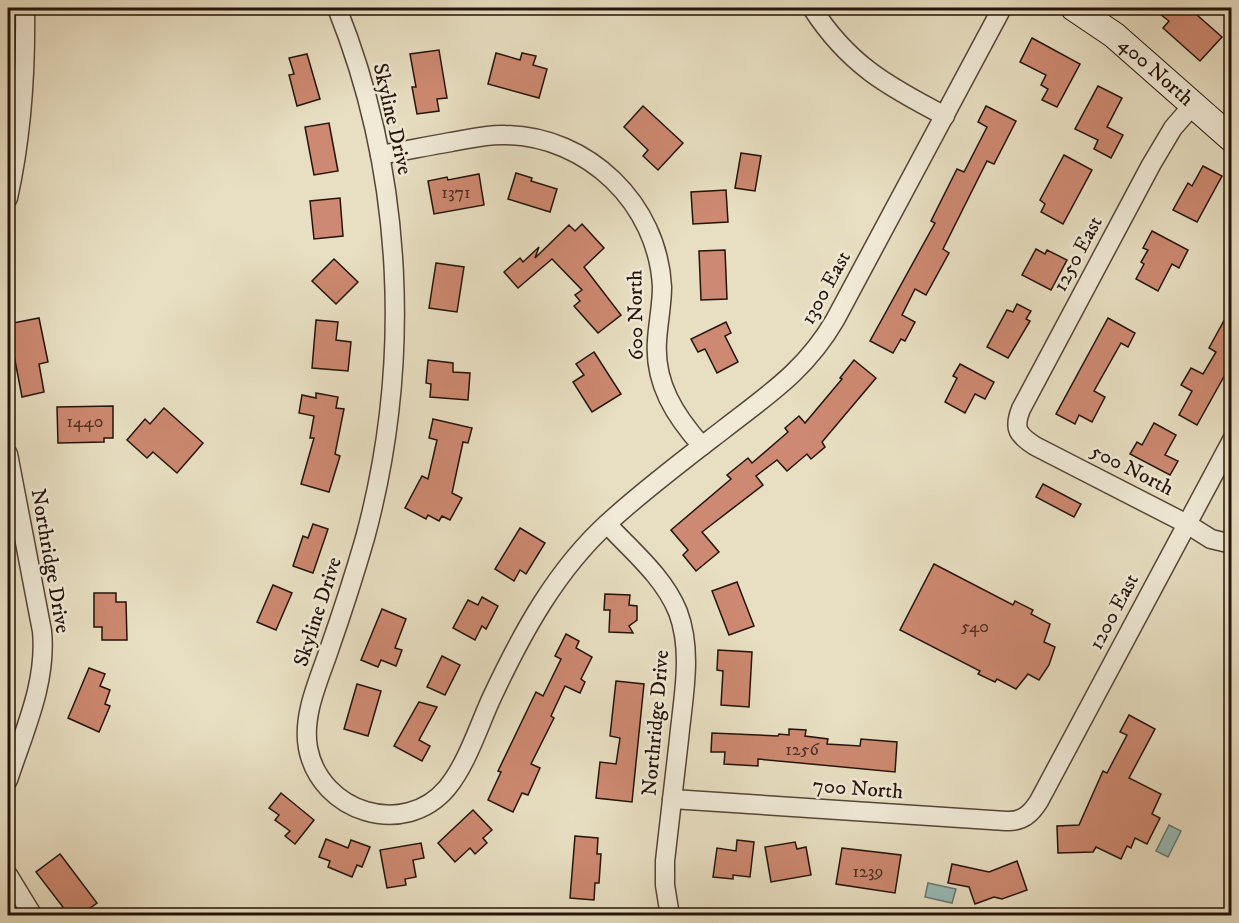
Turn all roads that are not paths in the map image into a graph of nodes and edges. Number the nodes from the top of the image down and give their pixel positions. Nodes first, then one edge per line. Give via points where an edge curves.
1 (25, 8) edge
2 (337, 8) edge
3 (812, 8) edge
4 (1002, 8) edge
5 (1074, 8) edge
6 (1192, 106) junction
7 (945, 116) junction
8 (1232, 139) edge
9 (380, 155) junction
10 (8, 198) edge
11 (1017, 429) joint
12 (1232, 440) edge
13 (702, 446) junction
14 (8, 454) edge
15 (607, 524) junction
16 (1187, 524) junction
17 (1232, 544) edge
18 (8, 780) edge
19 (672, 799) junction
20 (1036, 806) joint
21 (8, 875) edge
22 (33, 915) edge
23 (670, 915) edge

1 - 10 street via 23,105
2 - 9 street, Skyline Drive via 362,80
3 - 7 street via 863,68
4 - 7 street, 1300 East
5 - 6 main road, 400 North via 1114,35
6 - 8 main road, 400 North
6 - 11 street, 1250 East via 1173,128 1151,165 1021,409
7 - 13 street, 1300 East via 814,353 786,381
9 - 13 street, 600 North via 485,136 524,136 566,148 617,183 643,218 657,252 662,287 657,342 661,379 675,413
9 - 15 street, Skyline Drive via 394,276 392,385 383,459 370,517 307,721 312,764 328,790 354,807 388,815 420,808 445,790 464,759 526,627 560,577
11 - 16 street, 500 North via 1035,446
12 - 16 street, 1200 East
13 - 15 street, 1300 East
14 - 18 street, Northridge Drive via 42,631 43,657 36,696
15 - 19 street, Northridge Drive via 666,590 683,628 685,679
16 - 17 street, 500 North via 1211,538
16 - 20 street, 1200 East
19 - 20 street, 700 North via 1012,821 1028,815
19 - 23 street, Northridge Drive via 665,861
21 - 22 street

